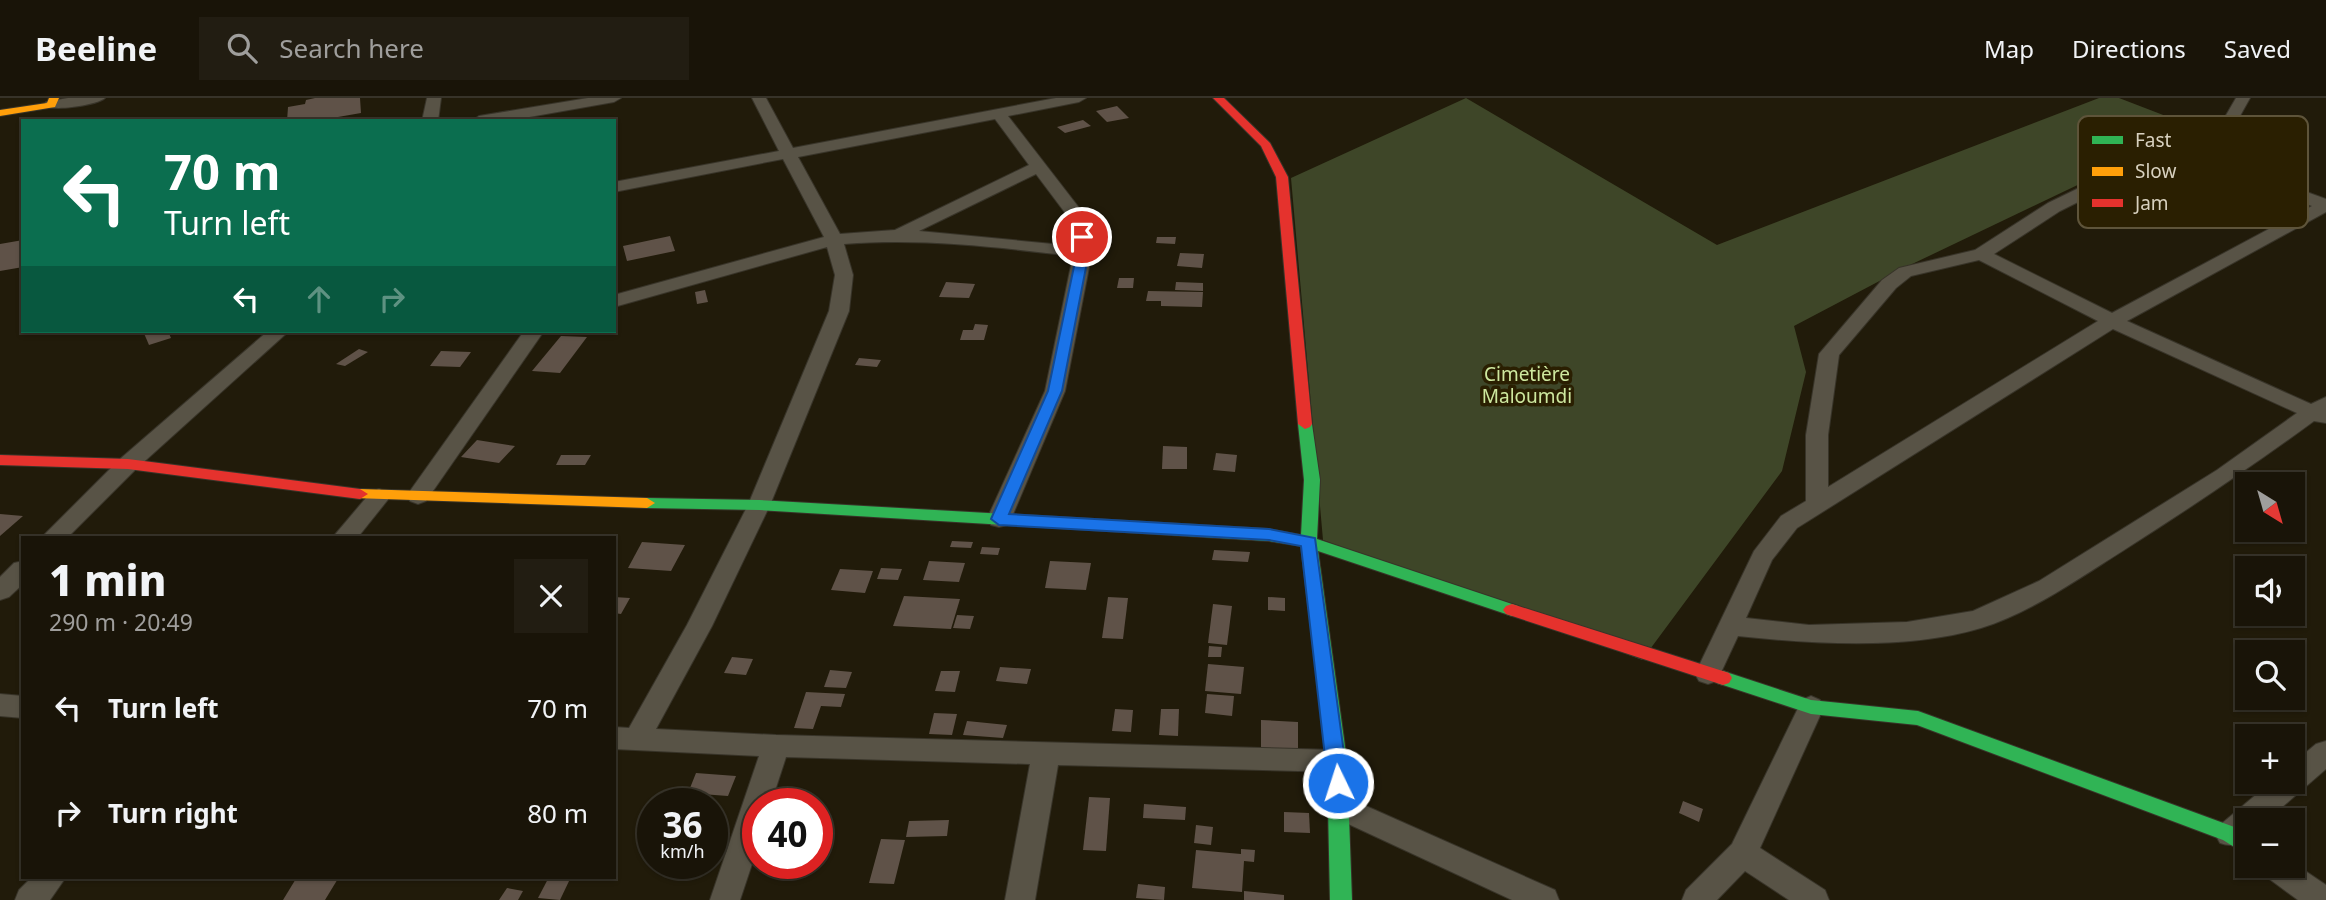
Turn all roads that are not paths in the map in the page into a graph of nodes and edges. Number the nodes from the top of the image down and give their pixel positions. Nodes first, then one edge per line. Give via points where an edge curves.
1 (98, 98) edge
2 (434, 98) edge
3 (614, 98) edge
4 (759, 98) edge
5 (1079, 98) edge
6 (1218, 98) edge
7 (2243, 98) edge
8 (52, 102) edge
9 (998, 113) junction
10 (0, 114) edge
11 (2233, 116) edge
12 (430, 119) edge
13 (491, 119) edge
14 (789, 155) junction
15 (1038, 167) junction
16 (616, 187) edge
17 (2078, 195) edge
18 (2308, 198) edge
19 (2326, 205) edge
20 (2308, 215) edge
21 (2284, 228) edge
22 (897, 235) junction
23 (834, 240) junction
24 (1083, 252) junction
25 (1981, 254) junction
26 (616, 300) edge
27 (2112, 321) junction
28 (277, 333) edge
29 (533, 333) edge
30 (2322, 412) edge
31 (0, 460) edge
32 (128, 464) junction
33 (418, 496) junction
34 (379, 497) junction
35 (1817, 504) junction
36 (759, 505) junction
37 (999, 519) junction
38 (55, 536) edge
39 (346, 536) edge
40 (1309, 542) junction
41 (21, 571) edge
42 (0, 591) edge
43 (1730, 626) junction
44 (1708, 674) junction
45 (0, 705) edge
46 (21, 706) edge
47 (1811, 707) junction
48 (626, 738) edge
49 (776, 746) junction
50 (2326, 752) edge
51 (1046, 753) junction
52 (1337, 761) junction
53 (2305, 771) edge
54 (2281, 794) edge
55 (1339, 806) junction
56 (2268, 808) edge
57 (2235, 838) edge
58 (1743, 852) junction
59 (2292, 878) edge
60 (49, 879) edge
61 (30, 900) edge
62 (725, 900) edge
63 (1020, 900) edge
64 (1341, 900) edge
65 (1544, 900) edge
66 (1697, 900) edge
67 (1814, 900) edge
68 (2322, 900) edge

1 - 8 street
2 - 12 street
3 - 13 street
4 - 14 street
5 - 9 street
6 - 40 street via 1266,145 1282,177 1312,481
7 - 11 street
8 - 10 street
9 - 14 street
9 - 15 street
14 - 16 street
14 - 23 street
15 - 22 street
15 - 24 street via 1081,222
17 - 25 street
18 - 19 street
19 - 20 street
21 - 27 street
22 - 23 street
22 - 24 street
23 - 26 street
23 - 36 street via 844,275 839,311
24 - 37 street via 1055,391
25 - 27 street
25 - 35 street via 1905,272 1889,284 1829,354 1816,435
27 - 30 street
27 - 35 street
28 - 32 street
29 - 33 street
30 - 43 street via 2048,587 1977,620 1907,631 1809,634
31 - 32 street
32 - 34 street
32 - 38 street
33 - 34 street
33 - 36 street
34 - 39 street
35 - 43 street via 1789,522 1762,557
36 - 37 street
36 - 48 street via 699,626
37 - 40 street via 1269,535
40 - 44 street
40 - 52 street
41 - 42 street
43 - 44 street
44 - 47 street
45 - 46 street
47 - 57 street via 1918,718
47 - 58 street
48 - 49 street
49 - 51 street
49 - 62 street
50 - 53 street
51 - 52 street
51 - 63 street
52 - 55 street
54 - 56 street
55 - 64 street
55 - 65 street
58 - 66 street
58 - 67 street
59 - 68 street
60 - 61 street

